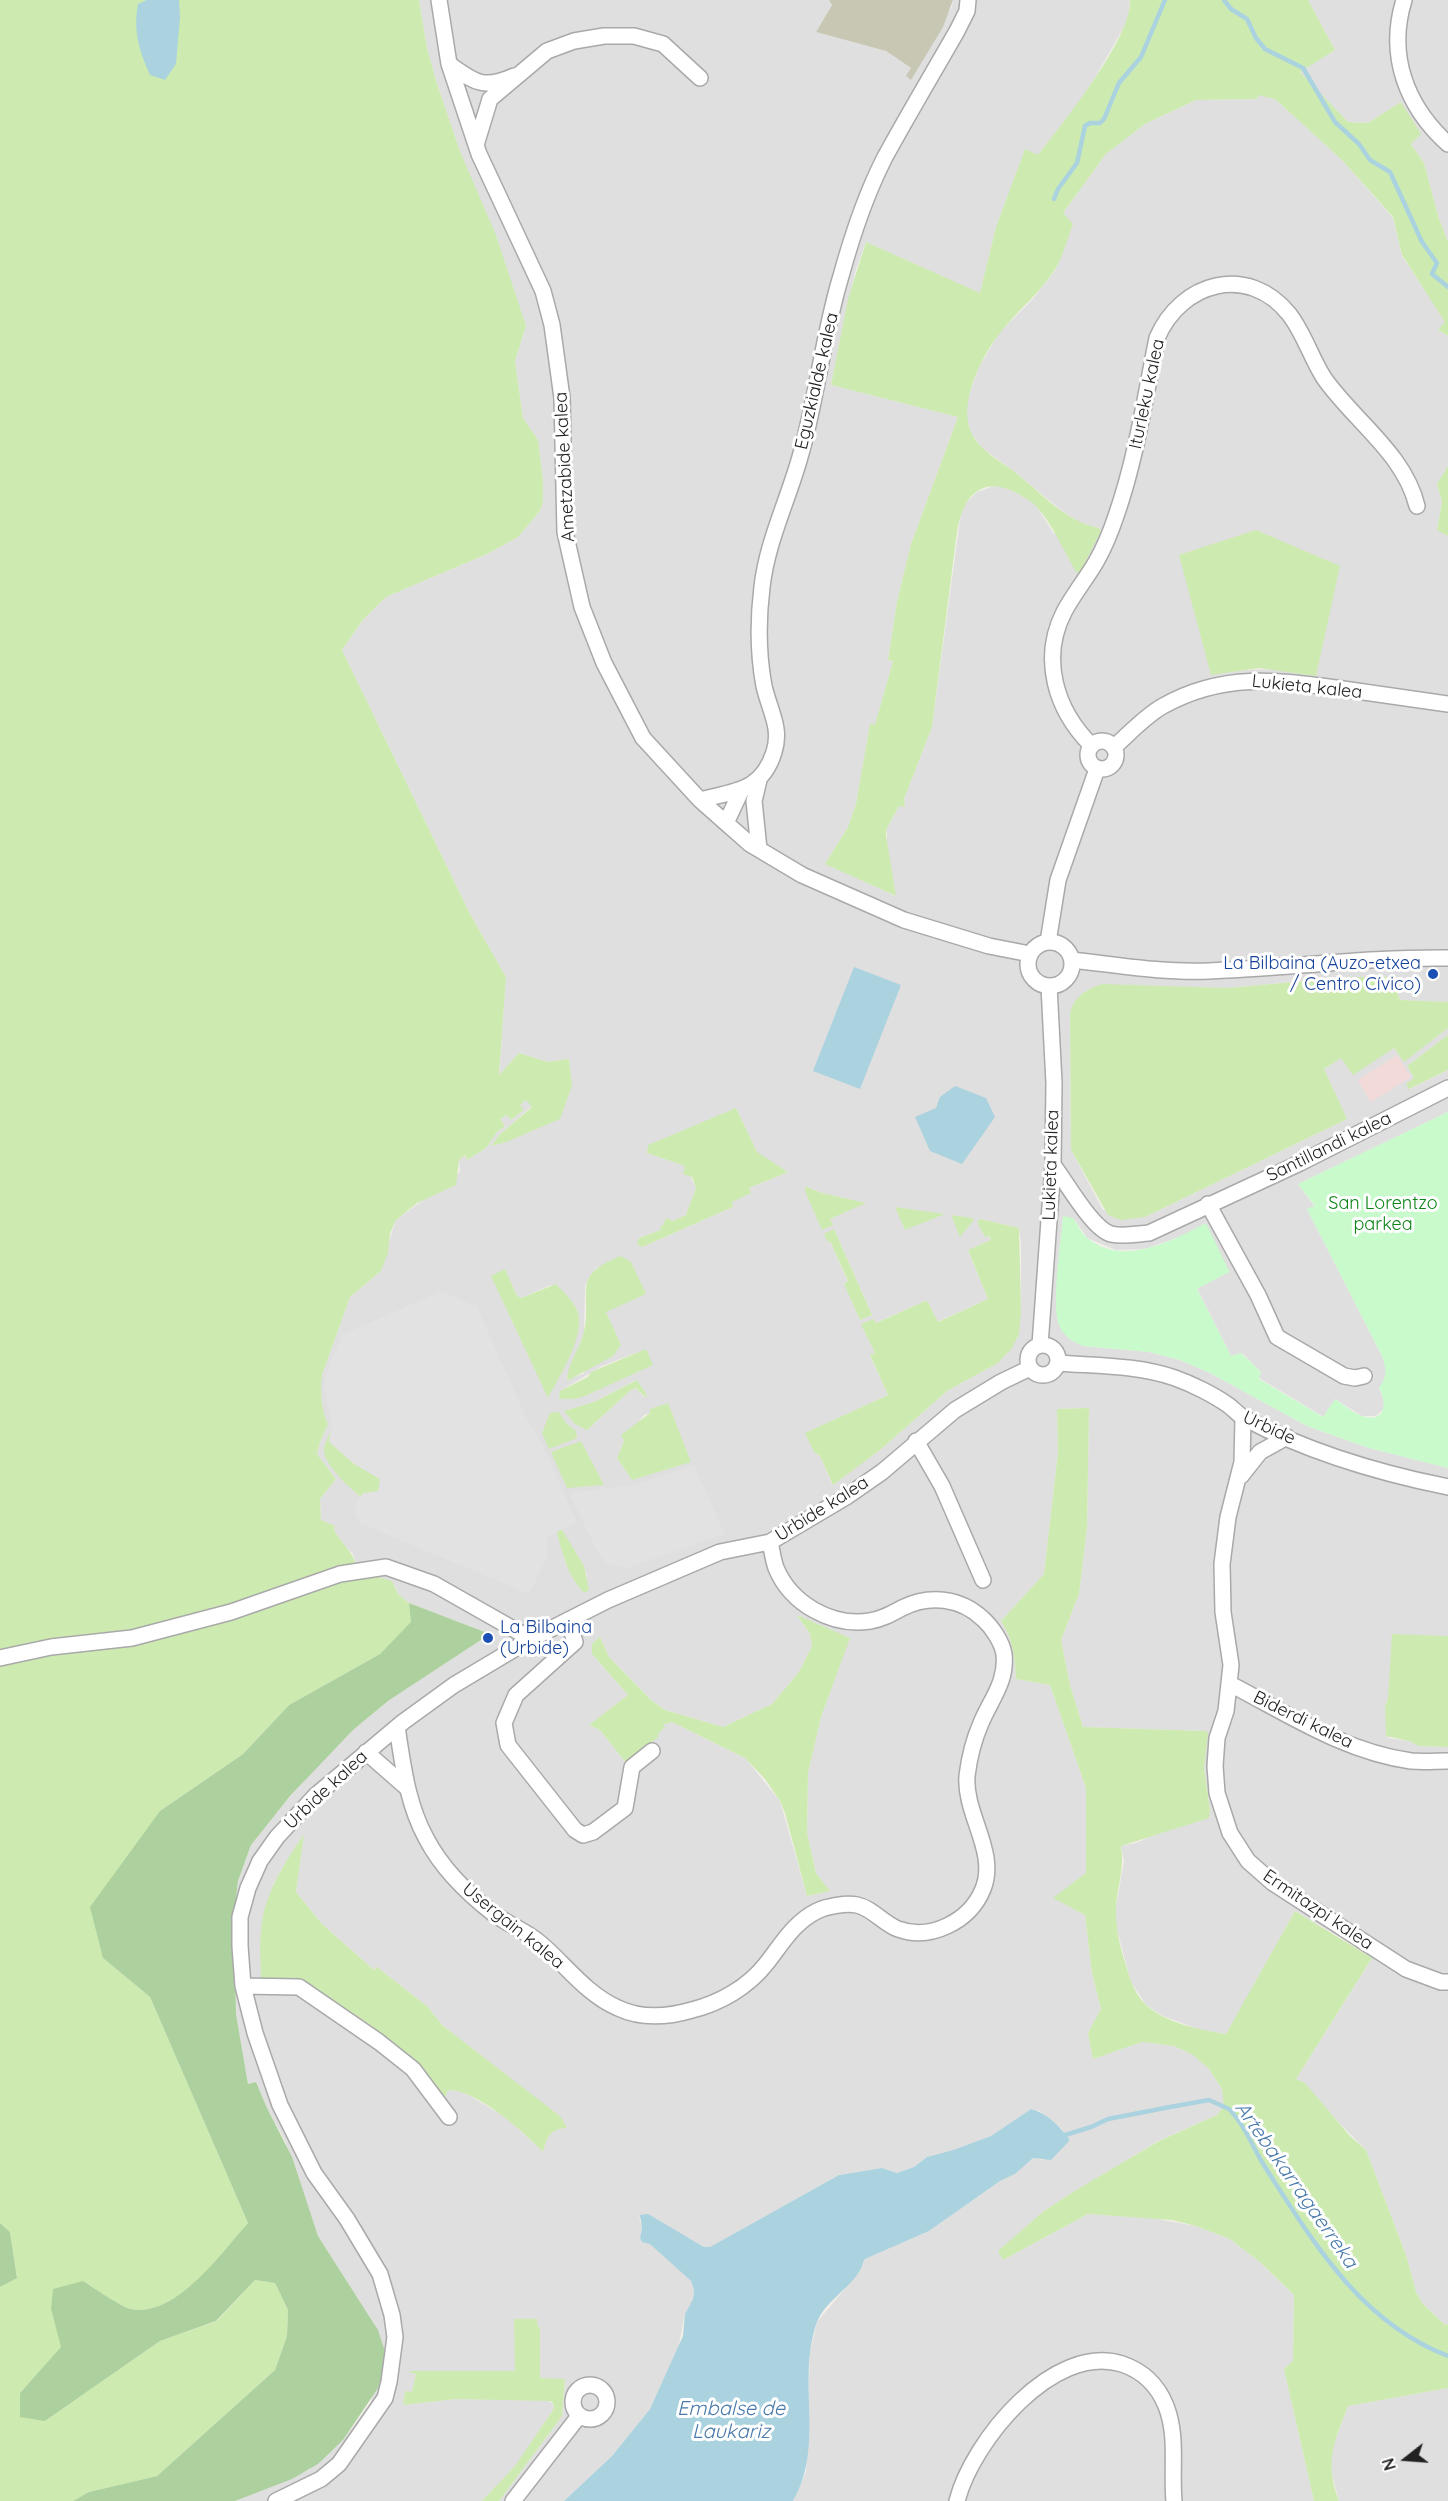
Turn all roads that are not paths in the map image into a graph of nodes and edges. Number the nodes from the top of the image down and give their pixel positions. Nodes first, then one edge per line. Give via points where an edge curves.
1 (439, 0) edge
2 (968, 0) edge
3 (1404, 0) edge
4 (449, 64) junction
5 (700, 78) dead end
6 (488, 92) junction
7 (462, 103) junction
8 (1448, 144) edge
9 (476, 145) junction
10 (1417, 506) dead end
11 (1448, 704) edge
12 (1091, 745) junction
13 (1114, 747) junction
14 (1097, 769) junction
15 (759, 780) junction
16 (742, 789) junction
17 (700, 800) junction
18 (754, 801) junction
19 (726, 823) junction
20 (759, 849) junction
21 (1048, 942) junction
22 (1030, 954) junction
23 (1448, 958) edge
24 (1072, 960) junction
25 (1048, 986) junction
26 (1448, 1088) edge
27 (1053, 1165) junction
28 (1208, 1204) junction
29 (1040, 1345) junction
30 (1058, 1363) junction
31 (1030, 1368) junction
32 (1364, 1376) dead end
33 (1243, 1418) junction
34 (1264, 1427) junction
35 (1287, 1437) junction
36 (1244, 1440) junction
37 (916, 1441) junction
38 (1260, 1452) junction
39 (1237, 1484) junction
40 (1448, 1487) edge
41 (770, 1542) junction
42 (983, 1580) dead end
43 (568, 1620) junction
44 (531, 1639) junction
45 (0, 1658) edge
46 (1230, 1684) junction
47 (397, 1727) junction
48 (652, 1751) dead end
49 (366, 1752) junction
50 (1448, 1761) edge
51 (406, 1787) junction
52 (1448, 1982) edge
53 (243, 1986) junction
54 (449, 2117) dead end
55 (579, 2416) dead end
56 (276, 2501) edge
57 (513, 2501) edge
58 (957, 2501) edge
59 (1174, 2501) edge

1 - 4 street, Ametzabide kalea
2 - 15 street, Eguzkialde kalea via 957,32 885,158 841,276 800,456 762,585 759,633 764,687 777,729 774,752
3 - 8 street via 1396,37 1405,81 1414,103
4 - 6 street
4 - 7 street, Ametzabide kalea
5 - 6 street via 663,44 634,36 604,36 547,51
6 - 7 street
6 - 9 street
7 - 9 street, Ametzabide kalea
9 - 17 street, Ametzabide kalea via 543,291 552,325 562,398 565,532 582,607 604,663 643,738
10 - 12 street, Iturleku kalea via 1403,474 1324,378 1293,320 1280,305 1259,291 1234,285 1207,288 1182,301 1157,338 1116,517 1097,560 1064,612 1053,647 1054,677 1062,705
11 - 13 street, Lukieta kalea via 1287,682 1253,680 1220,684 1161,707
12 - 13 street via 1103,741
12 - 14 street via 1088,758
13 - 14 street via 1113,764
14 - 21 street via 1058,880
15 - 16 street
15 - 18 street, Eguzkialde kalea
16 - 17 street
16 - 19 street
17 - 19 street, Ametzabide kalea
18 - 19 street
18 - 20 street, Eguzkialde kalea
19 - 20 street, Ametzabide kalea
20 - 22 street, Ametzabide kalea via 802,875 904,921
21 - 22 street
21 - 24 street via 1061,944
22 - 25 street via 1031,975
23 - 24 street via 1208,971
24 - 25 street via 1066,979
25 - 27 street, Lukieta kalea via 1054,1083
26 - 28 street, Santillandi kalea via 1300,1163
27 - 28 street, Santillandi kalea via 1095,1224 1108,1234 1149,1233
27 - 29 street, Lukieta kalea
28 - 32 street via 1277,1336 1344,1376
29 - 30 street via 1054,1349
29 - 31 street via 1029,1354
30 - 31 street via 1053,1372 1043,1375
30 - 33 street, Urbide via 1136,1369 1176,1378 1228,1404
31 - 37 street, Urbide kalea via 955,1410
33 - 34 street, Urbide
33 - 36 street, Ermitazpi kalea
34 - 35 street, Urbide
34 - 36 street
34 - 38 street, Ermitazpi kalea
35 - 38 street, Ermitazpi kalea
35 - 40 street, Urbide via 1345,1460
36 - 39 street, Ermitazpi kalea
37 - 41 street, Urbide kalea via 846,1497
37 - 42 street via 942,1486
38 - 39 street, Ermitazpi kalea
39 - 46 street, Ermitazpi kalea via 1222,1564
41 - 43 street, Urbide kalea via 720,1552
41 - 51 street, Usergain kalea via 776,1568 793,1595 816,1612 840,1620 868,1622 905,1606 950,1600 970,1608 988,1624 1002,1646 1004,1667 999,1691 982,1720 967,1776 967,1793 983,1844 984,1888 962,1917 950,1925 918,1933 898,1929 858,1905 826,1907 799,1921 756,1974 721,2000 668,2015 632,2013 617,2008 583,1985 533,1937 495,1914 454,1877 426,1840
43 - 44 street, Urbide kalea
43 - 48 street via 575,1642 516,1695 504,1723 508,1745 583,1835 625,1808 633,1767
44 - 45 street via 434,1584 386,1567 340,1574 231,1612 132,1638 51,1647
44 - 47 street, Urbide kalea via 454,1685
46 - 50 street, Biderdi kalea via 1337,1740 1370,1752 1413,1761
46 - 52 street, Ermitazpi kalea via 1217,1738 1216,1784 1230,1833 1248,1861 1273,1882 1406,1969 1441,1983
47 - 49 street, Urbide kalea
47 - 51 street, Usergain kalea
49 - 51 street, Usergain kalea
49 - 53 street, Urbide kalea via 297,1814 260,1861 240,1917
53 - 54 street via 299,1987 413,2069
53 - 56 street, Urbide kalea via 280,2105 314,2173 380,2274 395,2337 385,2398 339,2464 321,2479
55 - 57 street
58 - 59 street via 981,2445 1042,2382 1080,2365 1116,2362 1140,2372 1166,2405 1173,2428

